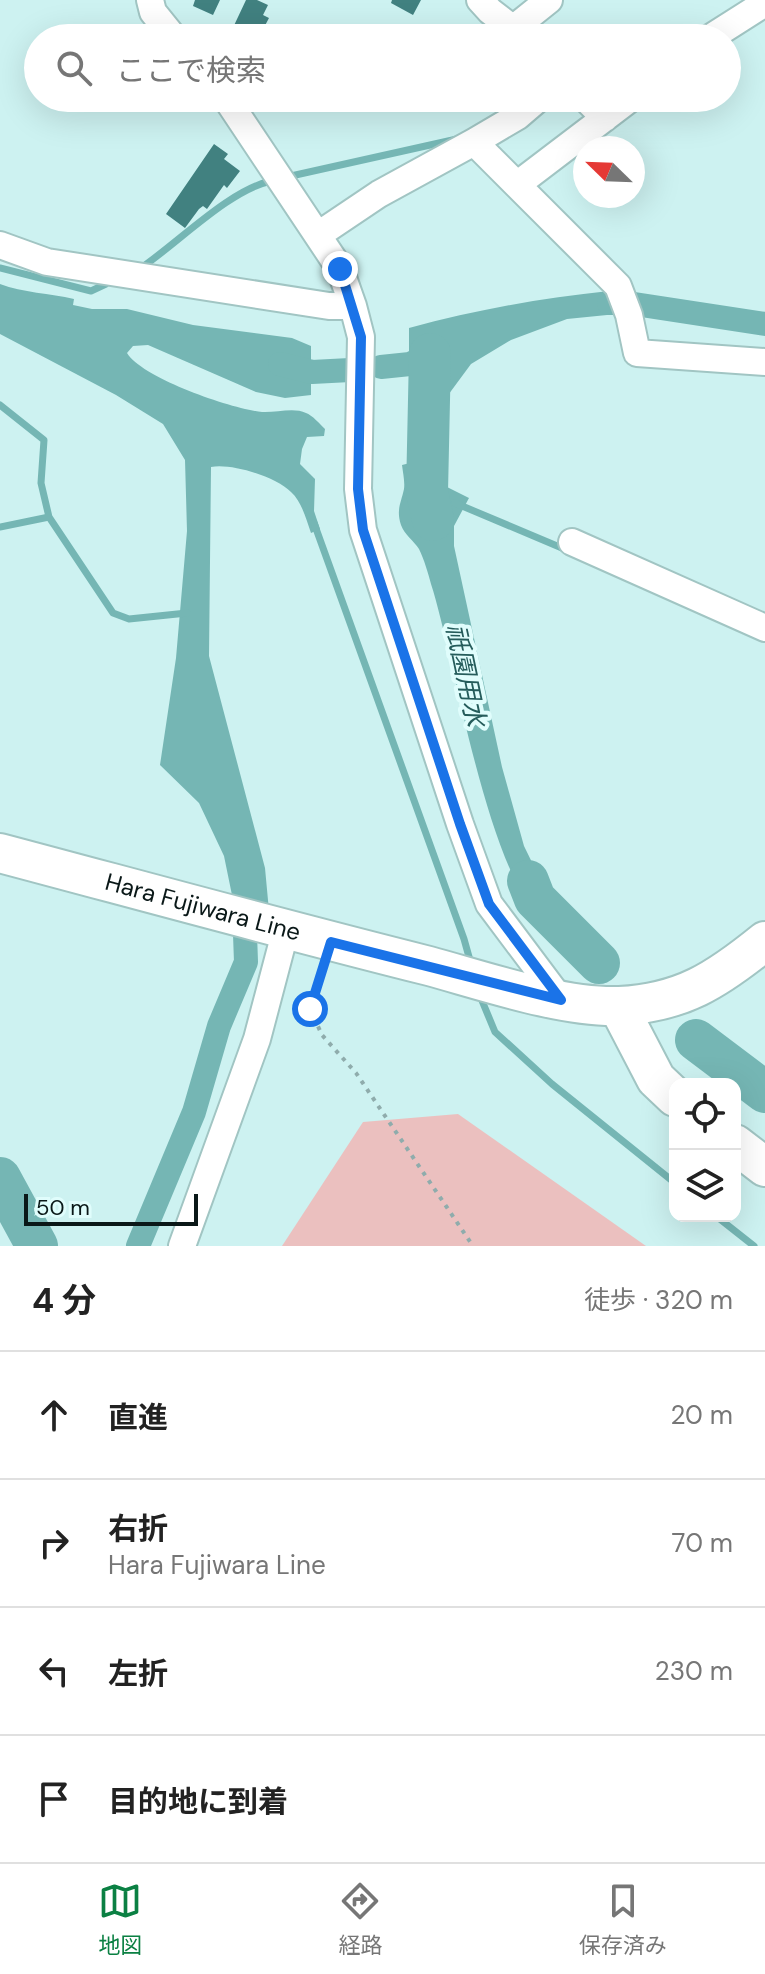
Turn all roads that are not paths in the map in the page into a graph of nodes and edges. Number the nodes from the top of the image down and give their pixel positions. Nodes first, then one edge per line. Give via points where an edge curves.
1 (150, 0) edge
2 (480, 0) edge
3 (549, 0) edge
4 (765, 3) edge
5 (163, 24) edge
6 (508, 24) edge
7 (528, 24) edge
8 (732, 24) edge
9 (235, 112) edge
10 (523, 112) edge
11 (599, 112) edge
12 (613, 112) edge
13 (605, 118) junction
14 (474, 142) junction
15 (518, 184) junction
16 (318, 235) junction
17 (0, 245) edge
18 (353, 306) junction
19 (765, 362) edge
20 (572, 542) dead end
21 (765, 628) edge
22 (0, 853) edge
23 (274, 926) junction
24 (765, 941) edge
25 (561, 1000) junction
26 (618, 1006) junction
27 (669, 1091) edge
28 (741, 1149) edge
29 (765, 1167) edge
30 (182, 1246) edge

1 - 5 street
2 - 6 street
3 - 7 street
4 - 8 street
9 - 16 street
10 - 14 street
11 - 13 street
12 - 13 street
13 - 15 street
14 - 15 street
14 - 16 street
15 - 19 street via 618,286 637,353
16 - 18 street via 340,269
17 - 18 street via 47,262
18 - 25 street via 361,337 358,489 363,530 489,904
20 - 21 street
22 - 23 main road, Hara Fujiwara Line
23 - 25 main road, Hara Fujiwara Line
23 - 30 street via 257,1039
24 - 26 main road, Hara Fujiwara Line via 684,995
25 - 26 main road, Hara Fujiwara Line
26 - 27 main road via 656,1079
28 - 29 main road

